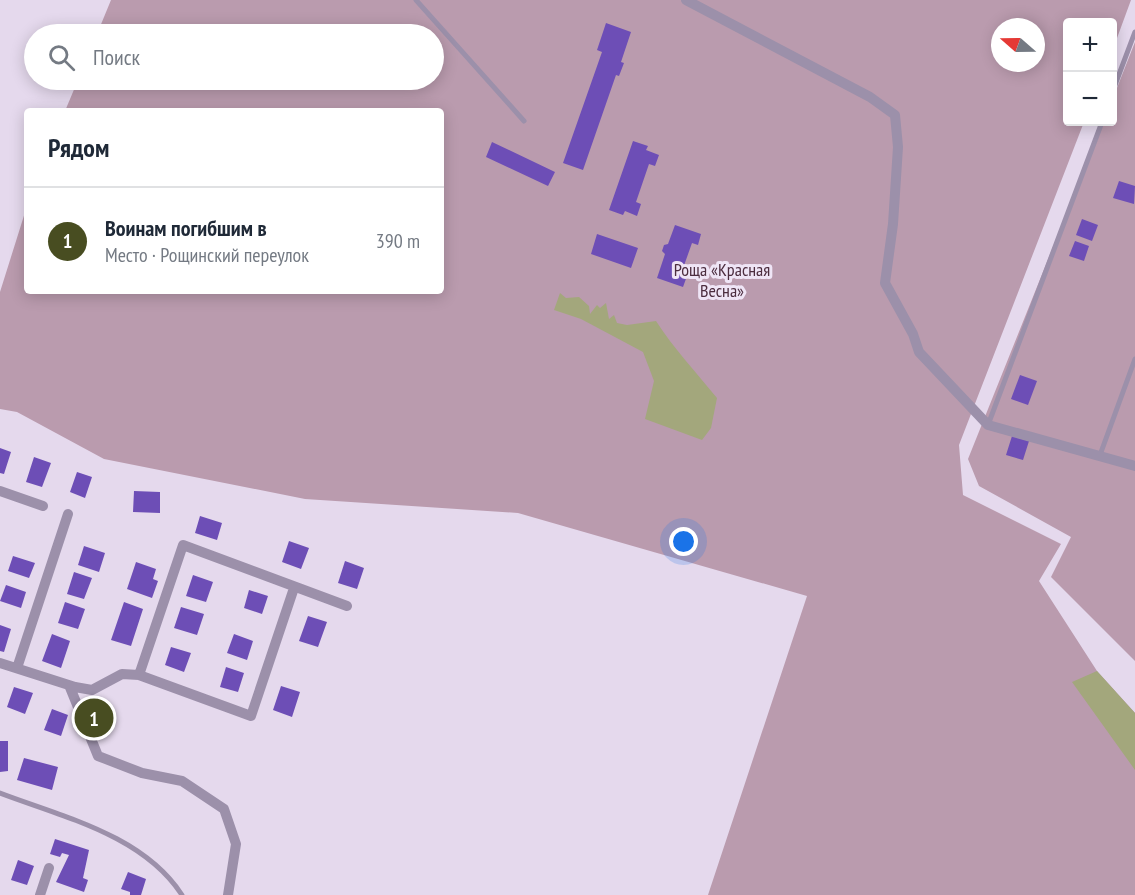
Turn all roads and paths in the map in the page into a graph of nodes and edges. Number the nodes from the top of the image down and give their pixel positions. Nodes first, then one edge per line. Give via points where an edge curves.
1 (416, 0) edge
2 (686, 0) edge
3 (437, 24) edge
4 (444, 31) edge
5 (1135, 32) edge
6 (1117, 82) edge
7 (524, 121) dead end
8 (1100, 126) edge
9 (1135, 359) edge
10 (988, 425) junction
11 (1100, 455) junction
12 (1135, 465) edge
13 (0, 491) edge
14 (43, 506) dead end
15 (68, 514) dead end
16 (294, 588) junction
17 (347, 606) dead end
18 (0, 663) edge
19 (17, 668) junction
20 (139, 675) junction
21 (69, 686) junction
22 (0, 793) edge
23 (49, 868) dead end
24 (40, 895) edge
25 (182, 895) edge
26 (228, 895) edge

1 - 3 lane
2 - 10 street via 870,97 895,115 898,147 885,283 919,352
4 - 7 lane
5 - 6 lane
8 - 10 lane
9 - 11 lane
10 - 11 street
11 - 12 street
13 - 14 street
15 - 19 street
16 - 17 street
16 - 20 street via 251,716
16 - 20 street via 183,545
18 - 19 street
19 - 21 street
20 - 21 street via 122,674 92,690
21 - 26 street via 98,756 142,773 182,781 224,809 236,844
22 - 25 lane via 86,825 146,855
23 - 24 street

